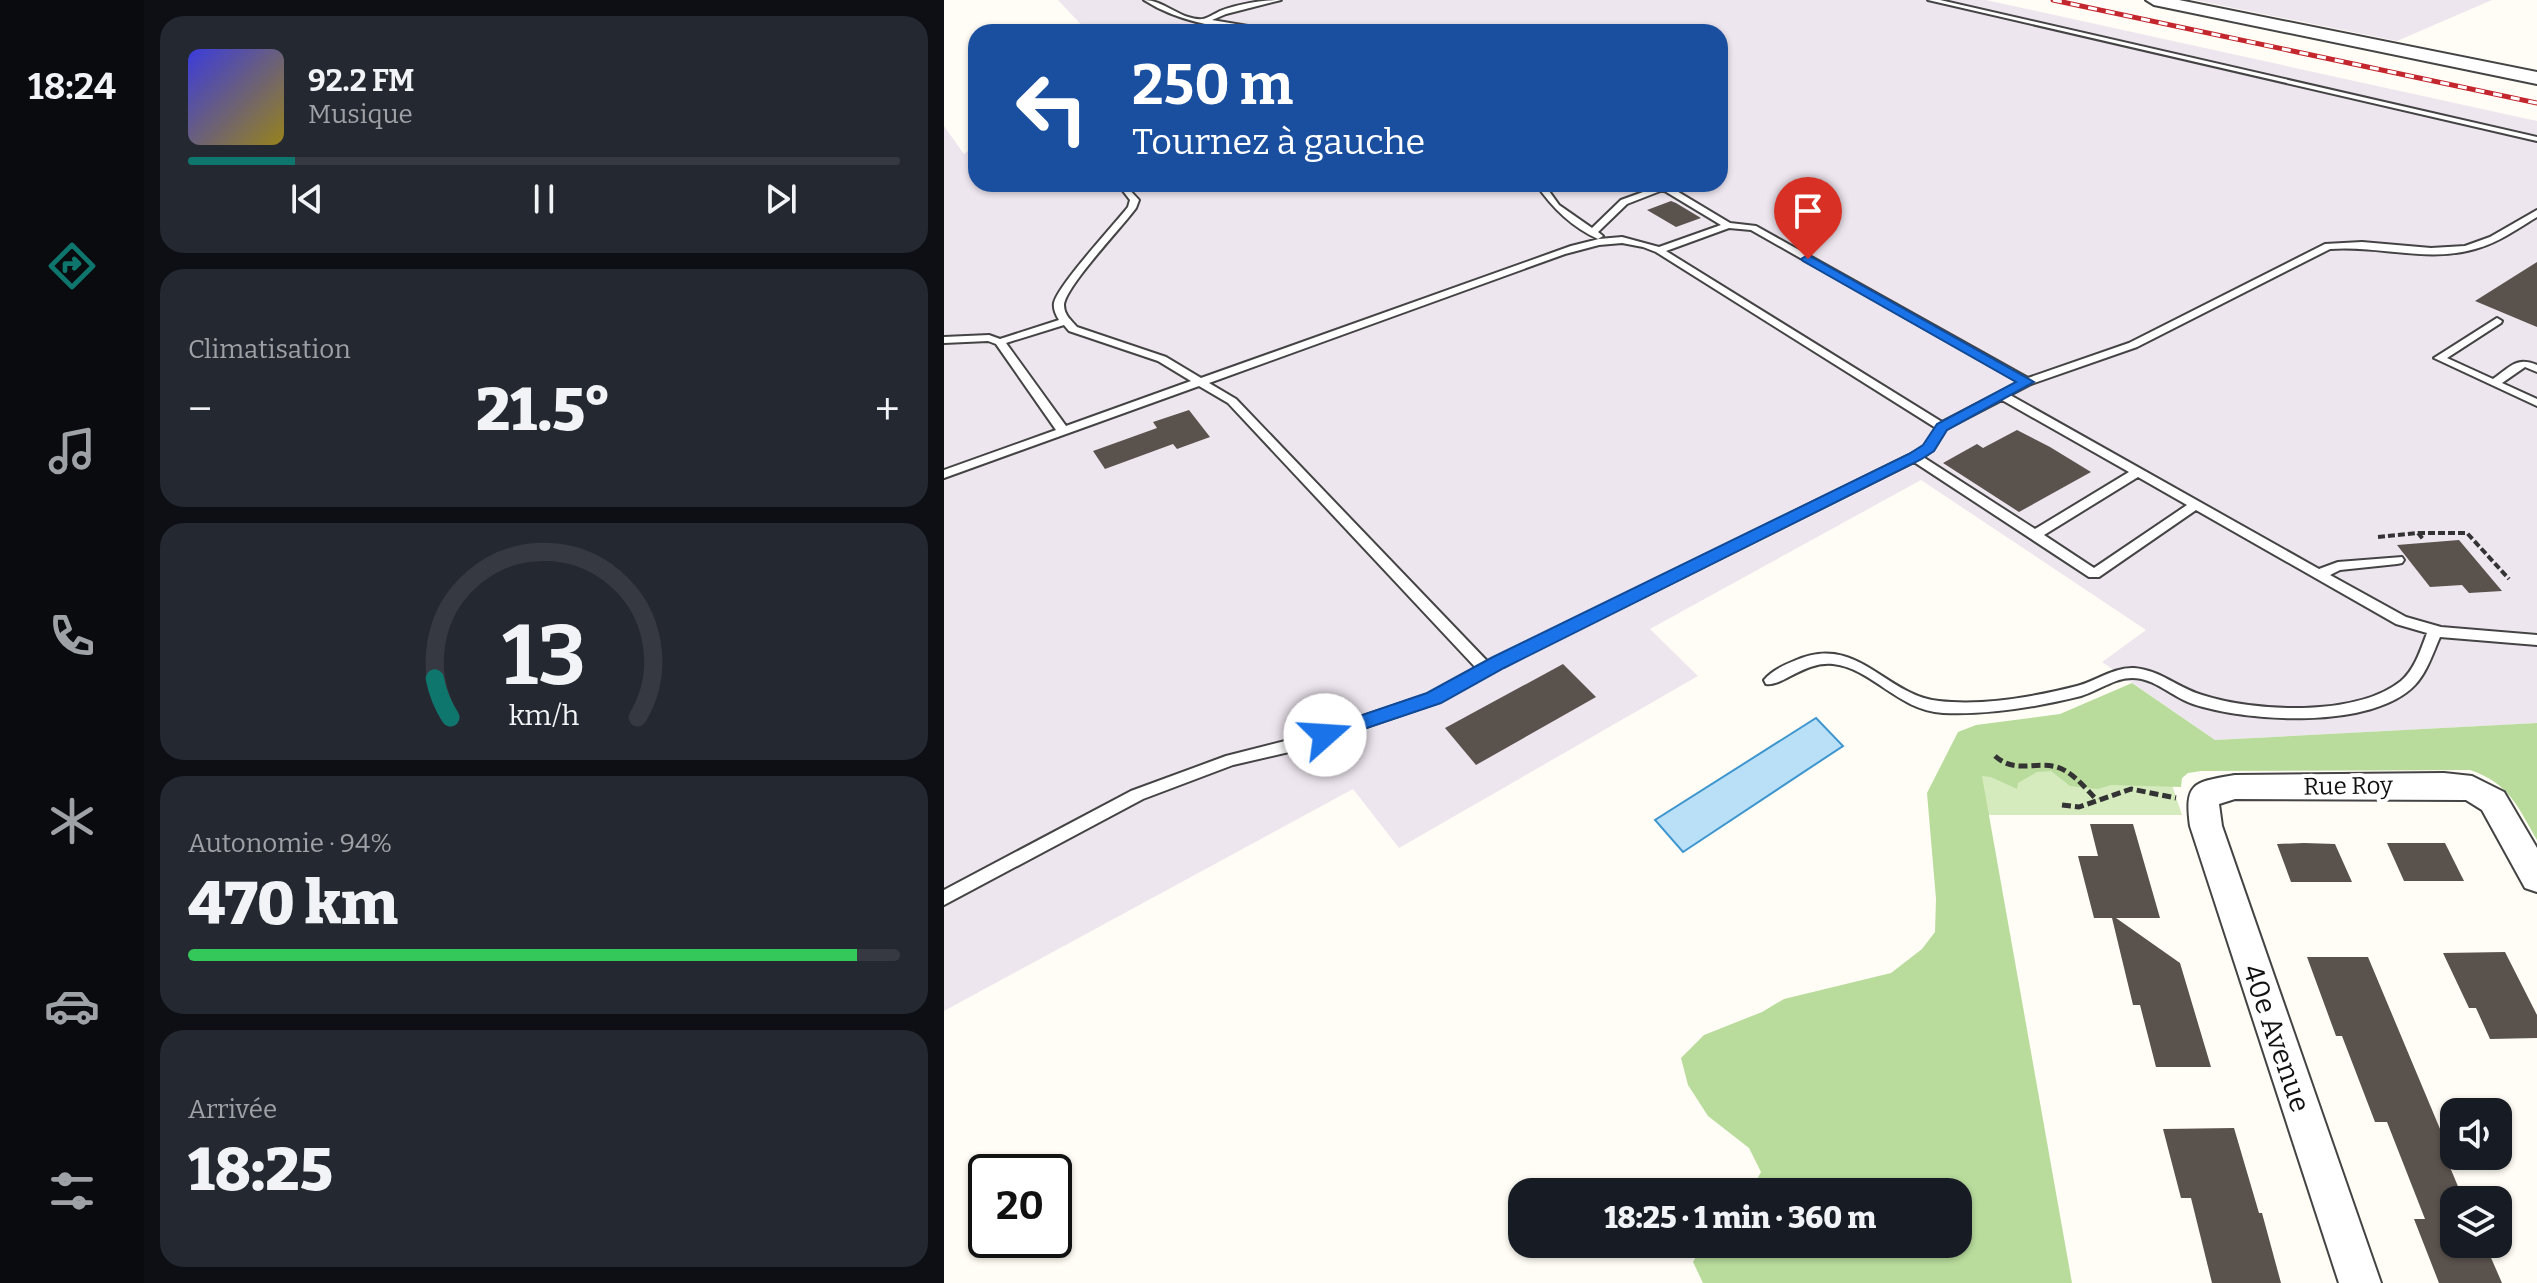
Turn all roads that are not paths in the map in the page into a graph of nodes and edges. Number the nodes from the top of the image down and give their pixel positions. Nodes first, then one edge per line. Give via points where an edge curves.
1 (1147, 0) edge
2 (1278, 0) edge
3 (1931, 0) edge
4 (2154, 0) edge
5 (1203, 22) junction
6 (1219, 24) edge
7 (2537, 78) edge
8 (2537, 139) edge
9 (1128, 192) edge
10 (1546, 192) edge
11 (1648, 192) edge
12 (1672, 192) edge
13 (2537, 213) edge
14 (1728, 225) junction
15 (1592, 233) junction
16 (1603, 240) junction
17 (1659, 250) junction
18 (2497, 321) dead end
19 (1064, 322) junction
20 (944, 340) edge
21 (1000, 342) junction
22 (2537, 355) edge
23 (2524, 363) junction
24 (2537, 369) edge
25 (1201, 382) junction
26 (2027, 382) junction
27 (2494, 383) junction
28 (2002, 395) junction
29 (2537, 403) edge
30 (1942, 427) junction
31 (1063, 431) junction
32 (1915, 457) junction
33 (2138, 472) junction
34 (944, 474) edge
35 (2196, 505) junction
36 (2035, 535) junction
37 (2397, 560) dead end
38 (2317, 575) junction
39 (2435, 631) junction
40 (2537, 640) edge
41 (1486, 669) junction
42 (1771, 680) dead end
43 (2191, 796) joint
44 (2537, 878) edge
45 (944, 898) edge
46 (2360, 1283) edge

1 - 5 lane via 1178,17
2 - 5 lane
3 - 8 lane
4 - 7 street
5 - 6 lane
9 - 19 lane via 1135,200 1132,208 1059,303
10 - 15 lane via 1556,207
11 - 15 lane via 1624,202
12 - 14 lane
13 - 26 lane via 2465,249 2328,246 2133,345
14 - 17 lane
14 - 26 lane via 1753,228
15 - 16 lane
16 - 17 lane via 1635,240
16 - 25 lane
17 - 30 lane
18 - 27 lane via 2439,358
19 - 21 lane
19 - 25 lane via 1162,359
20 - 21 lane
21 - 31 lane
22 - 23 lane
23 - 24 lane
23 - 27 lane
25 - 31 lane
25 - 41 lane via 1232,401
26 - 28 lane
27 - 29 lane
28 - 30 lane
28 - 33 lane
30 - 32 lane via 1929,448
31 - 34 lane
32 - 36 lane
32 - 41 lane
33 - 35 lane
33 - 36 lane
35 - 36 lane via 2094,574
35 - 38 lane
37 - 38 lane via 2338,566
38 - 39 lane via 2401,621
39 - 40 lane
39 - 42 lane via 2408,683 2366,704 2331,710 2231,709 2139,673 2043,697 1941,707 1917,704 1841,660 1810,660
41 - 45 lane via 1434,698 1302,743 1231,760 1137,795
43 - 44 street, Rue Roy via 2235,787 2472,788 2497,807
43 - 46 street, 40e Avenue via 2201,804

